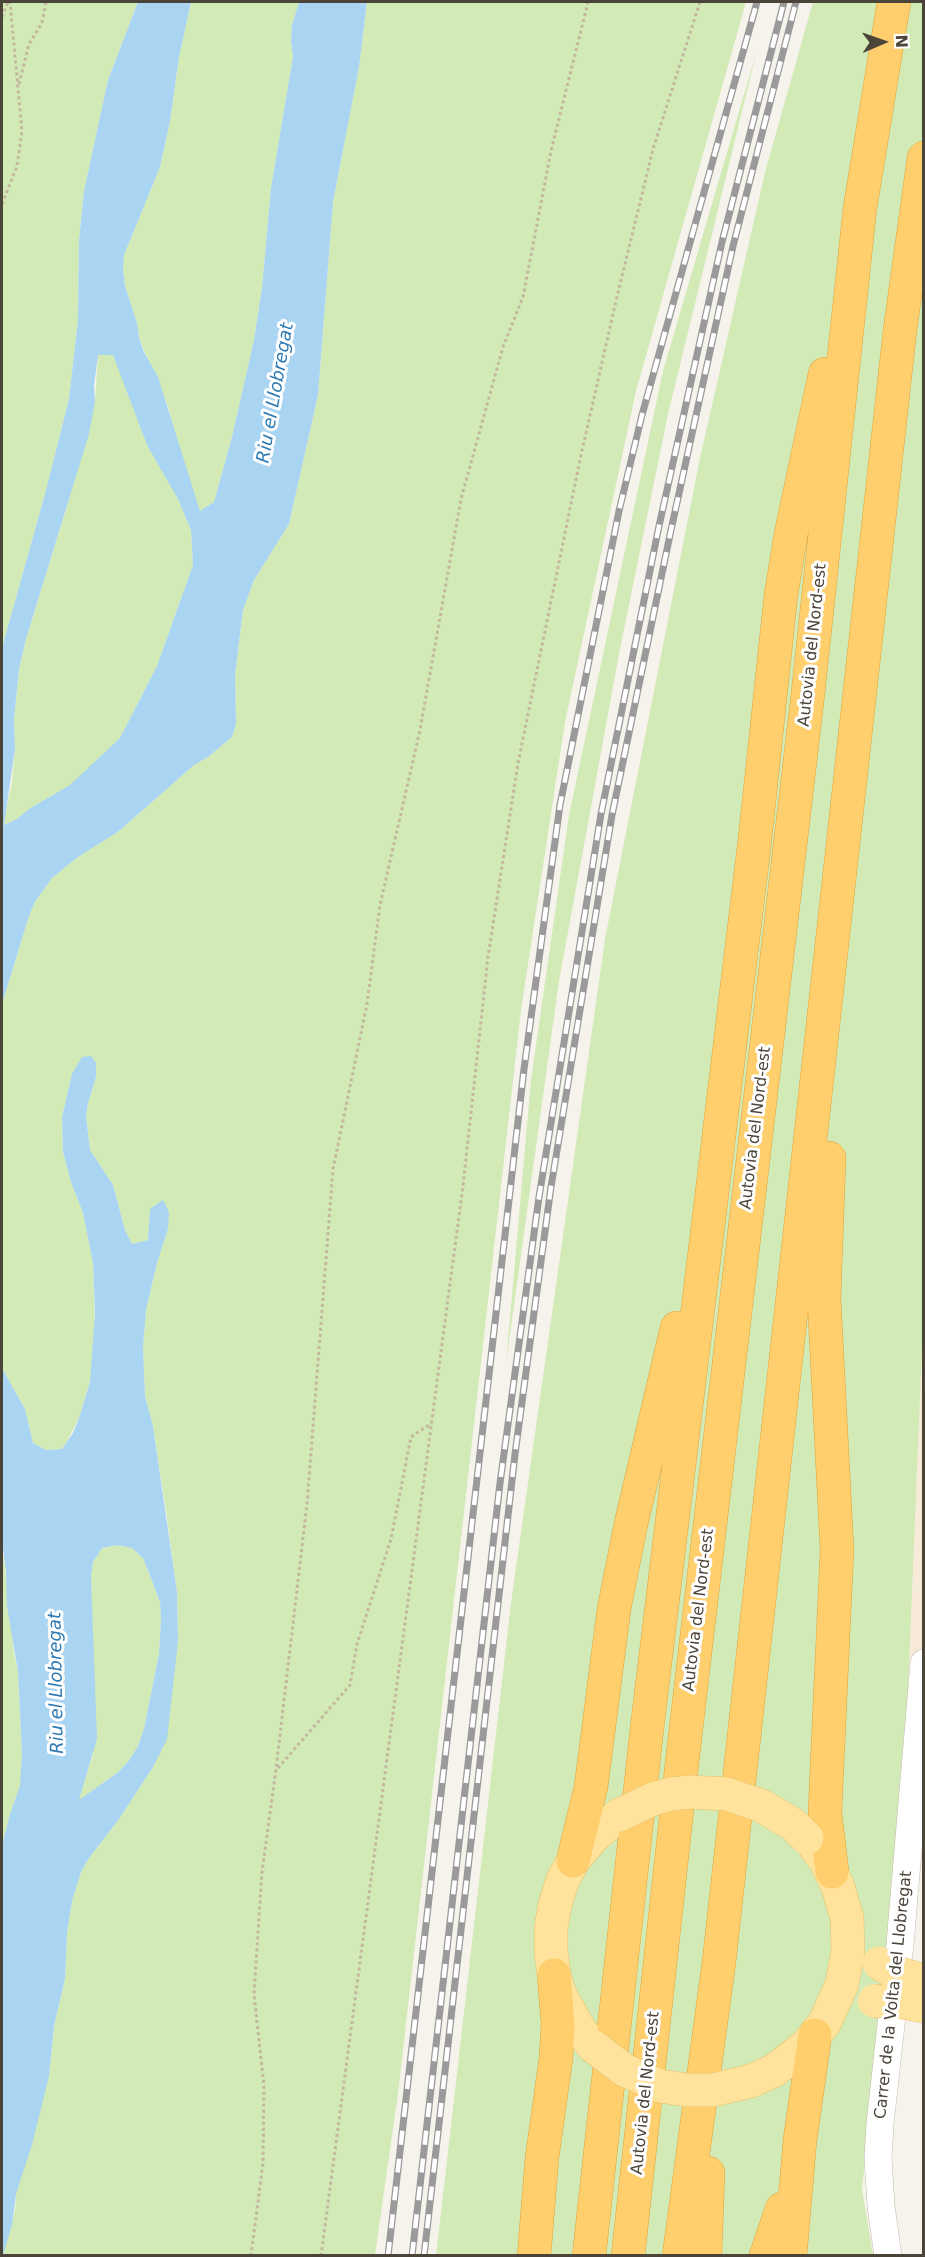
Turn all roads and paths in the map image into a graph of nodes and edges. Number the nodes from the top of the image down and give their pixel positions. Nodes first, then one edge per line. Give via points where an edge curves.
1 (9, 2) edge
2 (46, 2) edge
3 (588, 2) edge
4 (700, 2) edge
5 (894, 2) edge
6 (2, 17) edge
7 (18, 89) junction
8 (924, 158) edge
9 (2, 204) edge
10 (858, 227) junction
11 (852, 776) junction
12 (714, 1168) junction
13 (432, 1423) junction
14 (924, 1663) edge
15 (276, 1769) junction
16 (573, 1861) junction
17 (924, 1861) edge
18 (832, 1872) junction
19 (848, 1934) junction
20 (719, 1962) junction
21 (554, 1975) junction
22 (924, 1981) edge
23 (924, 2006) edge
24 (822, 2025) junction
25 (800, 2140) junction
26 (250, 2256) edge
27 (321, 2256) edge
28 (534, 2256) edge
29 (589, 2256) edge
30 (628, 2256) edge
31 (678, 2256) edge
32 (705, 2256) edge
33 (766, 2256) edge
34 (790, 2256) edge
35 (888, 2256) edge
36 (906, 2256) edge

1 - 6 path
1 - 7 path
2 - 7 path via 42,23 29,44
3 - 15 path via 551,151 523,297 503,347 461,500 420,730 380,905 368,1004 333,1169 307,1504
4 - 13 path via 653,149 619,290 518,763 488,957
5 - 10 highway, Autovia del Nord-est
7 - 9 path via 21,131 17,166
8 - 11 highway via 900,330
10 - 12 highway via 811,433 783,585
10 - 30 highway, Autovia del Nord-est
11 - 18 highway via 824,1299 837,1550 825,1788
11 - 20 highway
12 - 16 highway via 631,1524 612,1620 591,1787
12 - 29 highway
13 - 15 path via 411,1437 391,1539 357,1644 350,1685
13 - 27 path
14 - 35 street, Carrer de la Volta del Llobregat via 880,2124 878,2158
15 - 26 path via 262,1872 254,1994 264,2086 264,2130
16 - 18 main road, bridge via 594,1836 620,1815 653,1799 690,1792 727,1794 762,1806 794,1825
16 - 21 main road via 562,1882 551,1928
17 - 36 street, Carrer de la Volta del Llobregat via 895,2154
18 - 19 main road via 843,1902
19 - 22 main road, bridge via 879,1963
19 - 24 main road via 842,1984
20 - 31 highway
20 - 32 highway
21 - 24 main road, bridge via 569,2013 593,2046 624,2070 667,2087 713,2090 751,2081 786,2063
21 - 28 highway via 558,2024
23 - 24 main road, bridge via 864,2002
24 - 25 highway
25 - 33 highway
25 - 34 highway

